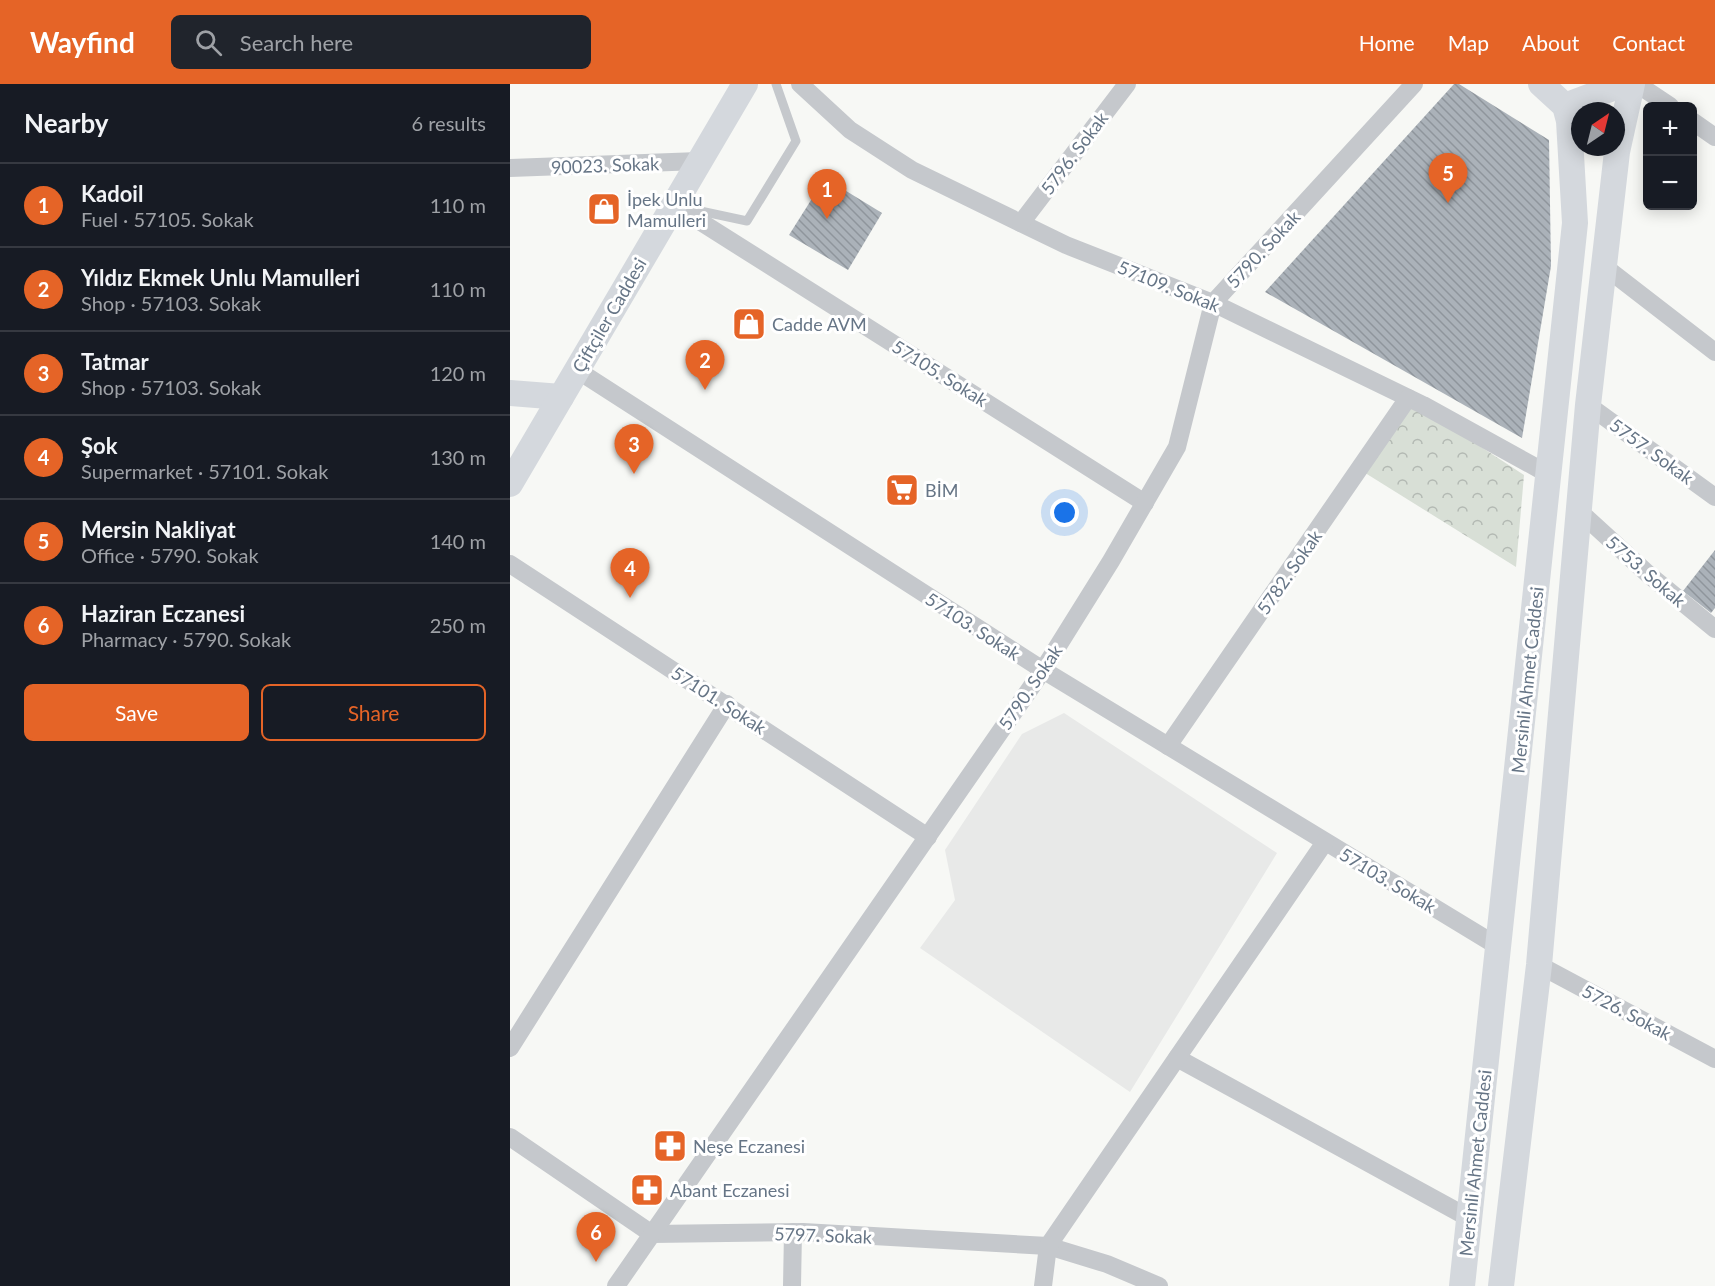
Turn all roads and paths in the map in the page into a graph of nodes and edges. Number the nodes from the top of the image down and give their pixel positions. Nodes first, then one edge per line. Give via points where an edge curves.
1 (745, 84) edge
2 (776, 84) edge
3 (800, 84) edge
4 (1127, 84) edge
5 (1414, 84) edge
6 (1540, 84) edge
7 (1623, 84) edge
8 (1632, 84) edge
9 (1636, 84) edge
10 (1664, 102) edge
11 (1565, 106) junction
12 (1697, 125) edge
13 (1715, 137) edge
14 (699, 161) junction
15 (510, 168) edge
16 (674, 205) junction
17 (1021, 223) junction
18 (1605, 267) junction
19 (1213, 303) junction
20 (1715, 352) edge
21 (577, 370) junction
22 (510, 393) edge
23 (561, 397) junction
24 (1408, 398) junction
25 (1588, 405) junction
26 (1548, 474) junction
27 (510, 484) edge
28 (1715, 497) edge
29 (1145, 503) junction
30 (1579, 511) junction
31 (510, 564) edge
32 (1715, 629) edge
33 (1043, 670) junction
34 (727, 704) junction
35 (1168, 746) junction
36 (928, 837) junction
37 (1325, 842) junction
38 (1499, 947) junction
39 (1539, 965) junction
40 (510, 1048) edge
41 (1177, 1058) junction
42 (1715, 1059) edge
43 (510, 1137) edge
44 (1469, 1218) junction
45 (793, 1232) junction
46 (652, 1234) junction
47 (1048, 1246) junction
48 (616, 1286) edge
49 (792, 1286) edge
50 (1044, 1286) edge
51 (1159, 1286) edge
52 (1462, 1286) edge
53 (1501, 1286) edge

1 - 14 street, Çiftçiler Caddesi
2 - 16 lane via 796,141 747,221
3 - 17 street, 57109. Sokak via 850,130 912,170
4 - 17 street, 5796. Sokak
5 - 19 street, 5790. Sokak
6 - 11 street
7 - 11 street
8 - 18 street, Mersinli Ahmet Caddesi via 1617,152
9 - 10 street
11 - 26 street, Mersinli Ahmet Caddesi via 1575,223
12 - 13 street
14 - 15 street, 90023. Sokak
14 - 16 street, Çiftçiler Caddesi
16 - 21 street, Çiftçiler Caddesi
16 - 29 street, 57105. Sokak
17 - 19 street, 57109. Sokak
18 - 20 street
18 - 25 street, Mersinli Ahmet Caddesi
19 - 24 street, 57109. Sokak
19 - 29 street, 5790. Sokak via 1177,447
21 - 23 street, Çiftçiler Caddesi
21 - 33 street, 57103. Sokak
22 - 23 street
23 - 27 street, Çiftçiler Caddesi
24 - 26 street, 57109. Sokak
24 - 35 street, 5782. Sokak
25 - 28 street, 5757. Sokak
25 - 30 street, Mersinli Ahmet Caddesi
26 - 38 street, Mersinli Ahmet Caddesi
29 - 33 street, 5790. Sokak
30 - 32 street, 5753. Sokak
30 - 39 street, Mersinli Ahmet Caddesi
31 - 34 street, 57101. Sokak
33 - 35 street, 57103. Sokak
33 - 36 street, 5790. Sokak
34 - 36 street, 57101. Sokak
34 - 40 street
35 - 37 street, 57103. Sokak
36 - 46 street, 5790. Sokak
37 - 38 street, 57103. Sokak
37 - 41 street
38 - 39 street
38 - 44 street, Mersinli Ahmet Caddesi
39 - 42 street, 5726. Sokak
39 - 53 street, Mersinli Ahmet Caddesi
41 - 44 street
41 - 47 street
43 - 46 street
44 - 52 street, Mersinli Ahmet Caddesi
45 - 46 street, 5797. Sokak
45 - 47 street, 5797. Sokak
45 - 49 street
46 - 48 street, 5790. Sokak
47 - 50 street
47 - 51 street, 5797. Sokak via 1107,1264

